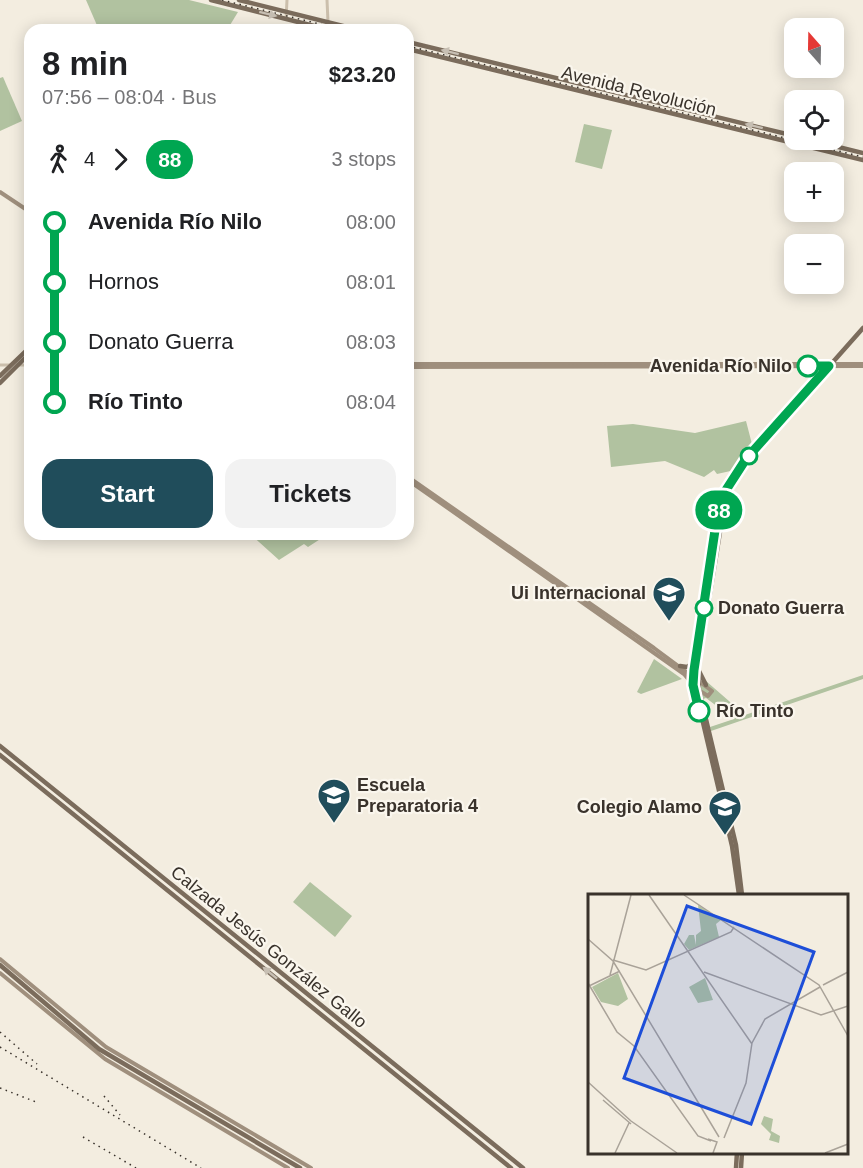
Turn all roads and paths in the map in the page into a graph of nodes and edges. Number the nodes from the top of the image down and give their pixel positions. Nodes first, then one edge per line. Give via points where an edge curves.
1 (212, 0) edge
2 (239, 0) edge
3 (286, 0) edge
4 (327, 0) edge
5 (287, 12) junction
6 (286, 19) junction
7 (328, 22) junction
8 (306, 24) edge
9 (336, 24) edge
10 (414, 43) edge
11 (414, 50) edge
12 (784, 133) edge
13 (844, 148) edge
14 (863, 153) edge
15 (863, 160) edge
16 (0, 192) edge
17 (24, 208) edge
18 (863, 329) edge
19 (24, 354) edge
20 (24, 358) edge
21 (0, 365) edge
22 (14, 365) junction
23 (24, 365) edge
24 (832, 365) junction
25 (863, 365) edge
26 (414, 366) edge
27 (0, 376) edge
28 (0, 382) edge
29 (414, 482) edge
30 (414, 482) edge
31 (695, 660) junction
32 (680, 666) junction
33 (698, 668) junction
34 (695, 677) junction
35 (693, 685) junction
36 (706, 685) junction
37 (699, 690) junction
38 (0, 746) edge
39 (0, 755) edge
40 (172, 893) junction
41 (740, 894) edge
42 (740, 894) edge
43 (188, 899) junction
44 (0, 959) edge
45 (0, 965) edge
46 (0, 973) edge
47 (36, 999) junction
48 (75, 1025) junction
49 (180, 1100) junction
50 (222, 1115) junction
51 (214, 1117) junction
52 (488, 1140) junction
53 (491, 1151) junction
54 (737, 1153) edge
55 (288, 1168) edge
56 (300, 1168) edge
57 (311, 1168) edge
58 (511, 1168) edge
59 (523, 1168) edge
60 (736, 1168) edge

1 -> 6 main road
2 - 5 main road
3 - 5 street
4 - 7 street
5 - 6 street
5 - 7 main road
6 - 8 main road
7 - 9 main road
12 -> 10 main road, Avenida Revolución
11 - 15 main road, Avenida Revolución
13 - 14 main road
16 - 17 main road
18 - 24 main road
19 - 22 main road
20 - 22 main road
21 - 22 street
22 - 23 street
22 - 27 main road
22 - 28 main road
24 - 25 main road
24 - 26 main road
24 - 31 main road via 746,459 726,490 717,517
24 - 33 main road via 743,469 728,493
29 - 32 main road
30 - 35 main road via 684,674
31 - 32 main road via 690,667
31 - 34 main road
32 - 34 main road
33 - 34 main road
33 - 36 main road
34 - 35 main road
34 - 36 main road
34 - 37 main road
35 - 37 main road
35 - 41 main road
36 - 37 main road via 712,690 710,695
37 - 42 main road via 736,845
38 - 43 main road, Calzada Jesús González Gallo
39 - 40 main road, Calzada Jesús González Gallo
40 - 43 main road
53 -> 40 main road, Calzada Jesús González Gallo
43 - 52 main road, Calzada Jesús González Gallo
44 - 48 main road
45 - 47 main road
46 - 47 main road
47 - 48 main road
47 - 49 main road via 105,1059
48 - 49 main road via 99,1049
48 - 50 main road
49 - 51 main road
49 - 55 main road
50 - 51 main road
50 - 57 main road
51 - 56 main road
52 - 53 main road
52 - 59 main road, Calzada Jesús González Gallo
53 - 58 main road, Calzada Jesús González Gallo
54 - 60 main road

